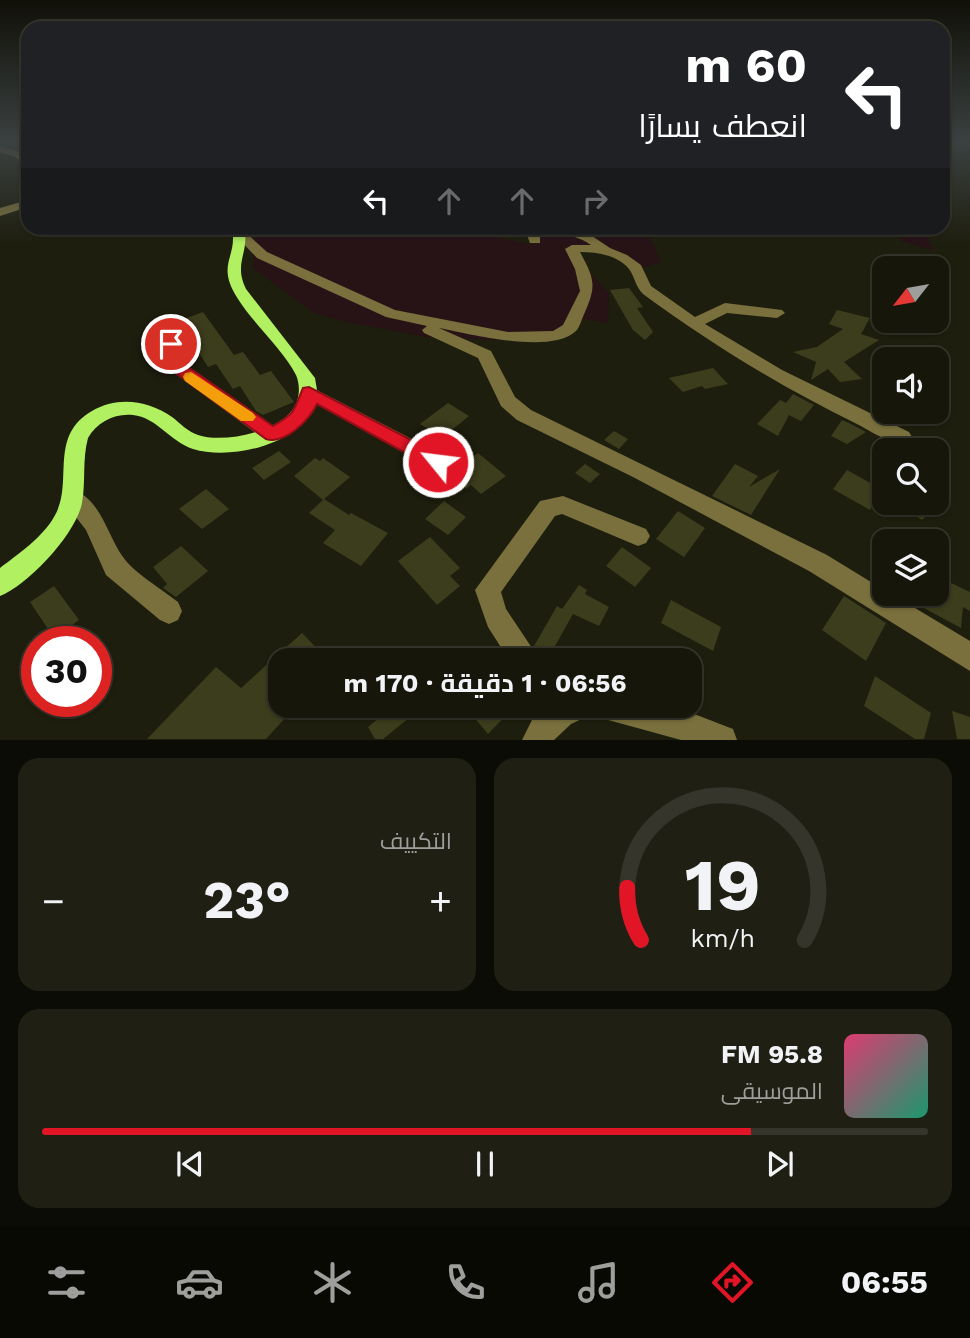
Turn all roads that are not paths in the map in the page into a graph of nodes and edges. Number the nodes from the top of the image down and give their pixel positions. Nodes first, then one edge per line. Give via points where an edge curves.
1 (21, 205) edge
2 (0, 212) edge
3 (238, 235) edge
4 (243, 235) edge
5 (533, 235) edge
6 (585, 235) edge
7 (535, 240) dead end
8 (605, 250) junction
9 (777, 313) dead end
10 (391, 314) junction
11 (694, 324) junction
12 (171, 344) dead end
13 (309, 392) junction
14 (272, 435) junction
15 (902, 437) dead end
16 (438, 462) dead end
17 (72, 498) junction
18 (638, 536) dead end
19 (0, 584) edge
20 (169, 611) dead end
21 (518, 648) edge
22 (970, 657) edge
23 (553, 718) edge
24 (661, 718) edge
25 (537, 740) edge
26 (722, 740) edge

1 - 2 street
3 - 13 main road via 233,277 306,376
4 - 10 street via 262,255
5 - 7 street
6 - 8 street
8 - 10 street via 572,249 587,291 570,328 556,336 508,337
8 - 11 street via 637,269 642,286
9 - 11 street via 725,308
10 - 22 street via 485,355 508,401 524,415 818,563
11 - 15 street via 828,403
12 - 14 street via 176,364 183,371
13 - 14 main road via 308,405 295,422
13 - 16 street
14 - 17 main road via 242,443 201,444 184,438 145,410 118,408 93,419 77,439
17 - 19 main road via 58,530
17 - 20 street via 95,524 115,567
18 - 21 street via 563,505 548,508 488,590 494,614
23 - 25 street
24 - 26 street

